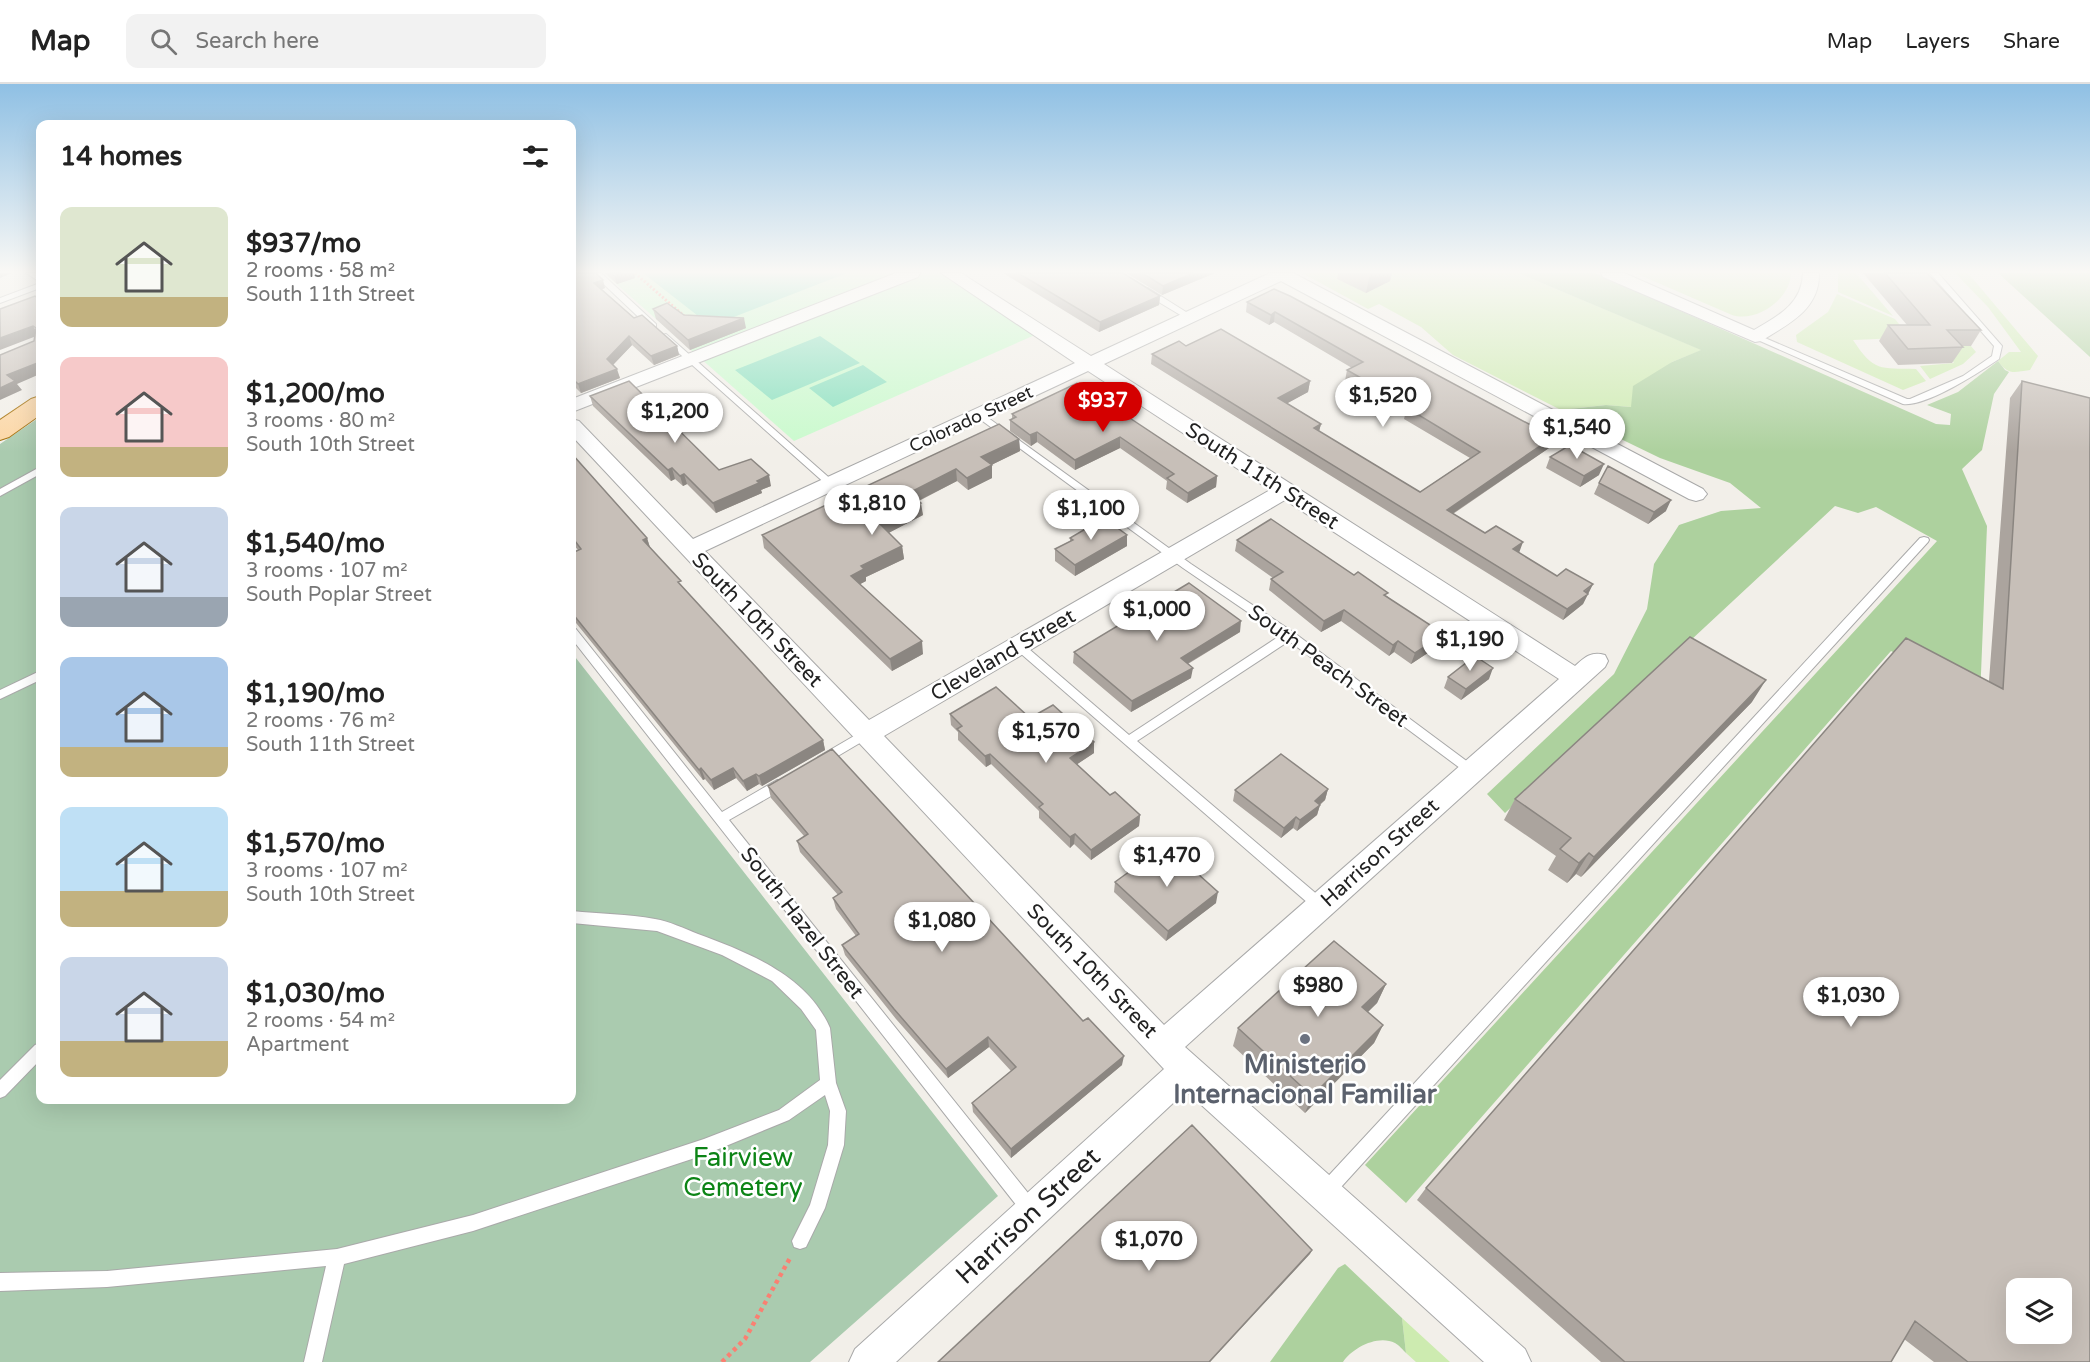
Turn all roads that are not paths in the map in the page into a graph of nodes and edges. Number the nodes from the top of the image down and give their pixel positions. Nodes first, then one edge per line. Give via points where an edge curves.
1 (661, 333) edge
2 (761, 333) edge
3 (1041, 333) edge
4 (1156, 333) edge
5 (1392, 333) edge
6 (1745, 333) edge
7 (1762, 333) edge
8 (1986, 333) edge
9 (1755, 337) junction
10 (691, 360) junction
11 (1089, 364) junction
12 (576, 404) edge
13 (36, 407) edge
14 (980, 415) junction
15 (576, 429) edge
16 (0, 432) edge
17 (36, 472) edge
18 (831, 484) junction
19 (1286, 491) junction
20 (0, 493) edge
21 (1696, 494) dead end
22 (1924, 540) dead end
23 (690, 549) junction
24 (1173, 556) junction
25 (1289, 635) junction
26 (576, 637) edge
27 (1018, 646) junction
28 (1586, 669) joint
29 (36, 676) edge
30 (0, 695) edge
31 (866, 734) junction
32 (1129, 741) junction
33 (807, 769) edge
34 (1472, 771) junction
35 (788, 780) edge
36 (720, 819) junction
37 (1321, 906) junction
38 (576, 917) edge
39 (36, 1054) edge
40 (1175, 1058) junction
41 (828, 1083) junction
42 (1, 1087) edge
43 (1324, 1193) junction
44 (1033, 1213) junction
45 (800, 1241) road end
46 (337, 1257) junction
47 (0, 1282) edge
48 (313, 1362) edge
49 (868, 1362) edge
50 (1512, 1362) edge

1 - 10 lane
2 - 10 street
3 - 11 street, South 11th Street
4 - 11 street, Colorado Street
5 - 21 street
6 - 9 street
7 - 9 street
8 - 9 lane via 1998,346 1996,357 1966,378 1906,402
10 - 12 street
10 - 18 lane
11 - 14 street, Colorado Street
11 - 19 street, South 11th Street
13 - 16 main road
14 - 18 street, Colorado Street
14 - 24 lane, South Peach Street
15 - 23 street, South 10th Street
17 - 20 lane
18 - 23 street, Colorado Street
19 - 24 street, Cleveland Street
19 - 28 street, South 11th Street
22 - 43 lane
23 - 31 street, South 10th Street
24 - 25 lane, South Peach Street
24 - 27 street, Cleveland Street
25 - 32 lane
25 - 34 lane, South Peach Street
26 - 36 lane, South Hazel Street
27 - 31 street, Cleveland Street
27 - 32 lane
28 - 34 street, Harrison Street
29 - 30 lane
31 - 33 lane, Cleveland Street
31 - 40 street, South 10th Street
32 - 37 lane
34 - 37 street, Harrison Street
35 - 36 lane
36 - 44 lane, South Hazel Street
37 - 40 street, Harrison Street
38 - 41 lane via 657,925 727,951 777,976 806,1004 823,1028
39 - 42 lane
40 - 43 street, South 10th Street
40 - 44 street, Harrison Street
41 - 45 lane via 838,1112 836,1145 817,1208
41 - 46 lane via 784,1115 704,1147 473,1223
43 - 50 street, South 10th Street
44 - 49 street, Harrison Street
46 - 47 lane via 107,1279
46 - 48 lane

